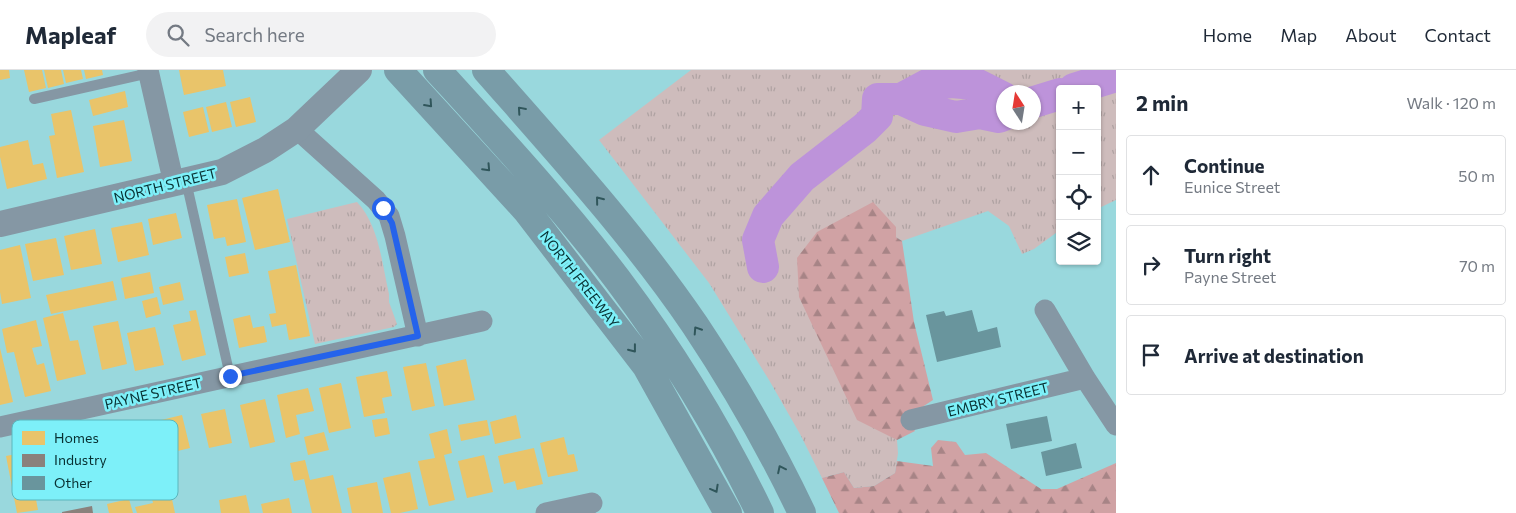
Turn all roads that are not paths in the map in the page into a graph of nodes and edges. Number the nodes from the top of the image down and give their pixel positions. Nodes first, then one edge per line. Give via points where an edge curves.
1 (358, 70) edge
2 (398, 70) edge
3 (437, 70) edge
4 (486, 70) edge
5 (149, 72) edge
6 (34, 99) dead end
7 (304, 122) junction
8 (180, 183) junction
9 (0, 224) edge
10 (1045, 310) dead end
11 (482, 321) dead end
12 (418, 336) junction
13 (230, 376) junction
14 (1085, 378) junction
15 (32, 420) edge
16 (911, 420) dead end
17 (1116, 425) edge
18 (592, 503) dead end
19 (546, 513) edge
20 (728, 513) edge
21 (760, 513) edge
22 (802, 513) edge

1 - 7 street, NORTH STREET
2 -> 20 highway, NORTH FREEWAY via 526,210 646,366
3 - 21 highway, NORTH FREEWAY via 526,168 618,280 663,344 716,430
22 -> 4 highway via 779,465 695,325 596,197
5 - 6 lane
5 - 8 street
7 - 8 street, NORTH STREET via 265,150 222,172
7 - 12 street via 389,216
8 - 9 street, NORTH STREET
8 - 13 lane
10 - 14 street
11 - 12 street, PAYNE STREET
12 - 13 street, PAYNE STREET
13 - 15 street, PAYNE STREET
14 - 16 street, EMBRY STREET
14 - 17 street
18 - 19 street

